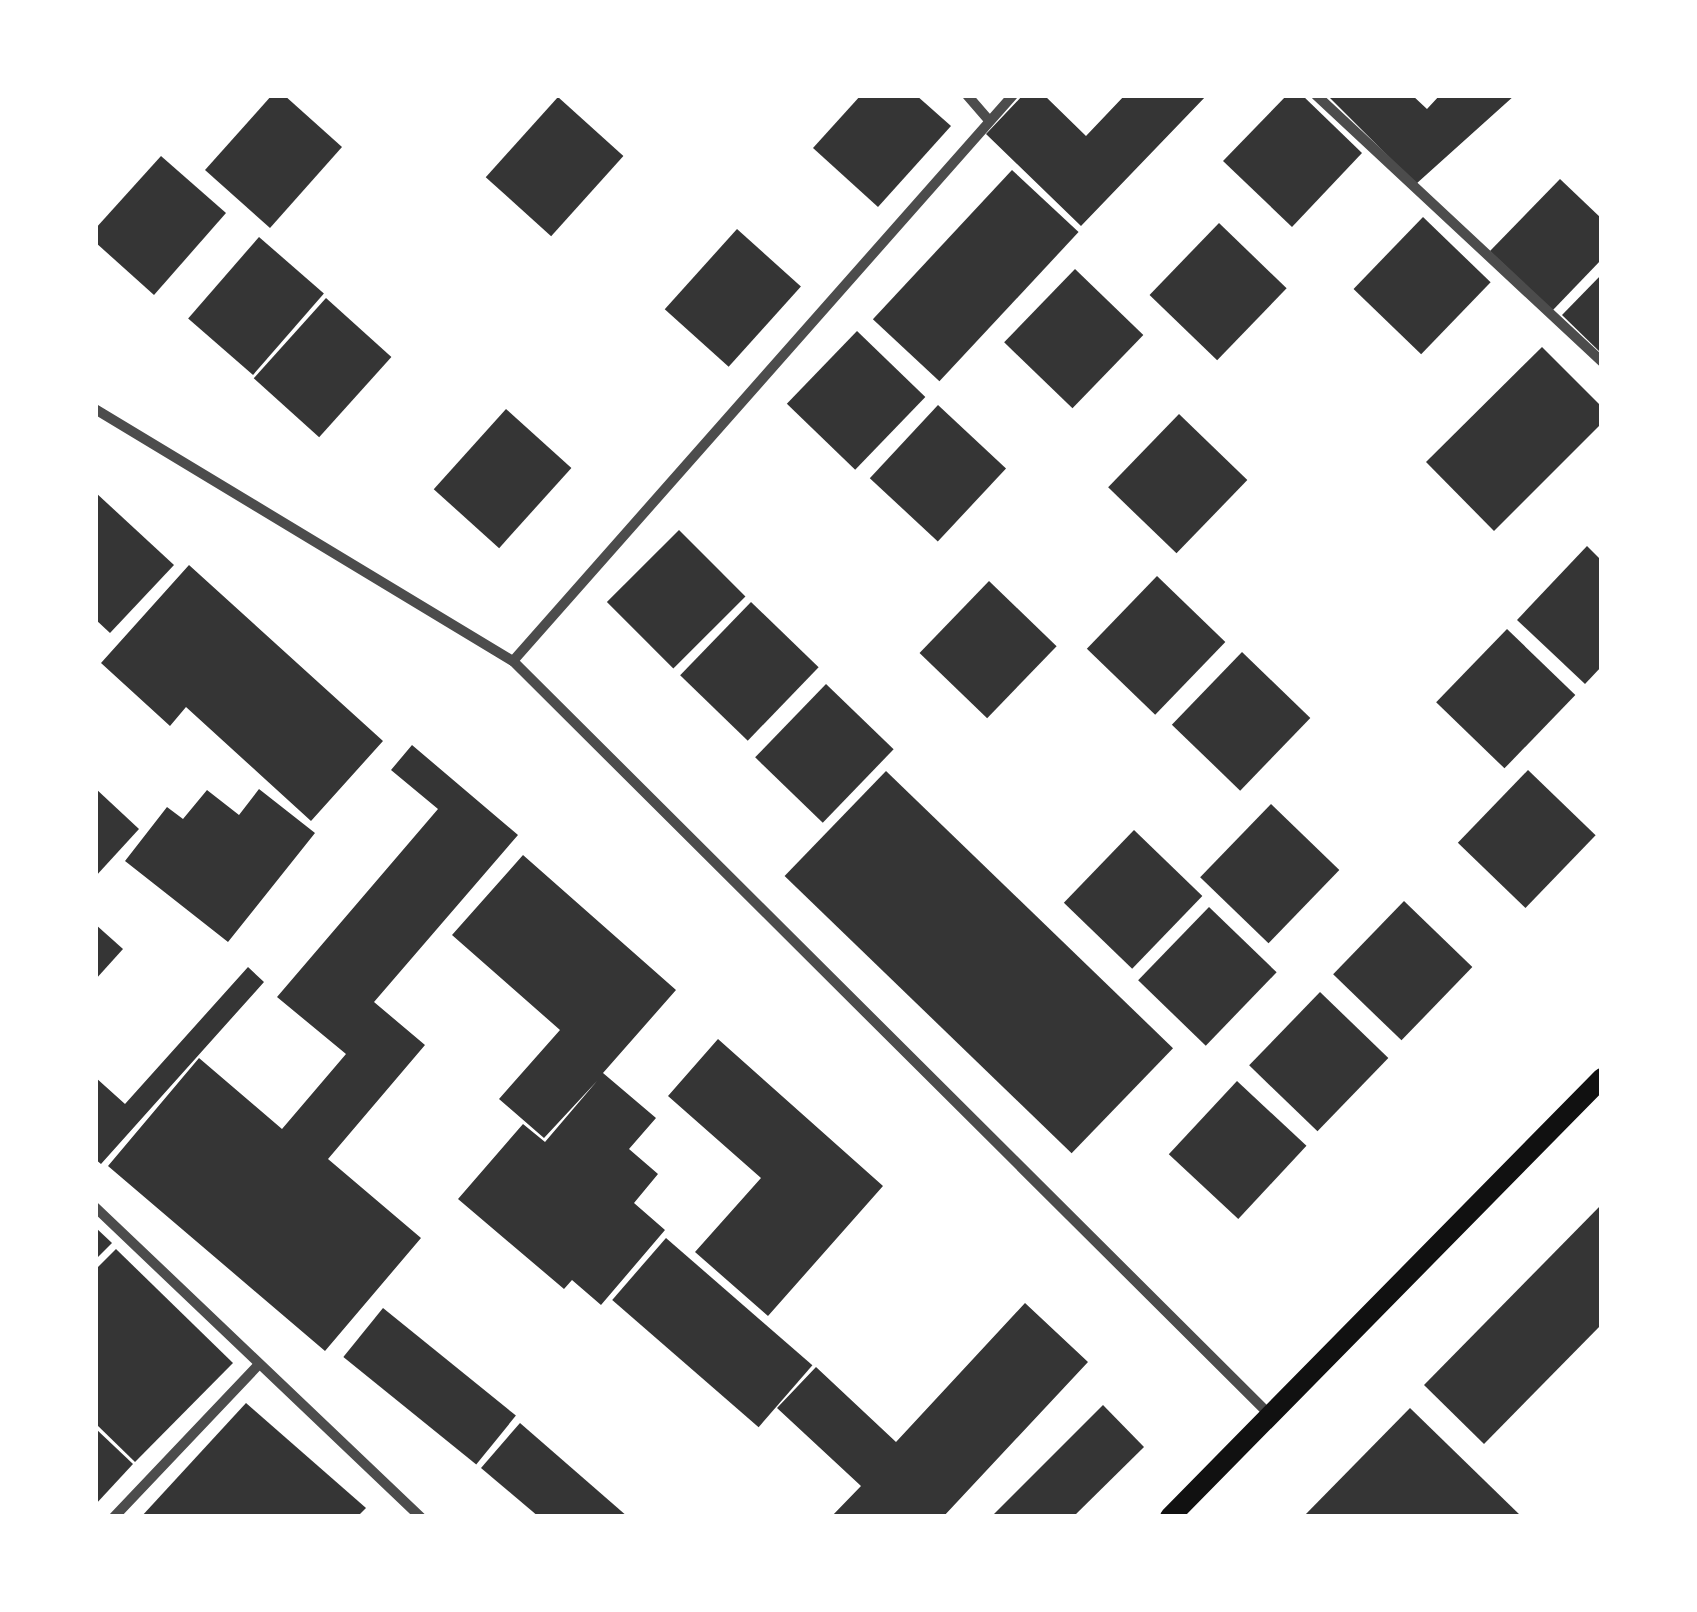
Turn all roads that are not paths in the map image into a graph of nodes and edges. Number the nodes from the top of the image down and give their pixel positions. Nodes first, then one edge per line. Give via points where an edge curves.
1 (967, 95) edge
2 (1013, 95) edge
3 (1316, 95) edge
4 (989, 120) junction
5 (1602, 362) edge
6 (95, 410) edge
7 (513, 661) junction
8 (1602, 1078) edge
9 (95, 1206) edge
10 (258, 1365) junction
11 (1270, 1414) junction
12 (114, 1517) edge
13 (421, 1517) edge
14 (1170, 1517) edge

1 - 4 street
2 - 4 street
3 - 5 street
4 - 7 street
6 - 7 street
7 - 11 street
8 - 11 main road
9 - 10 street
10 - 12 street
10 - 13 street
11 - 14 main road

